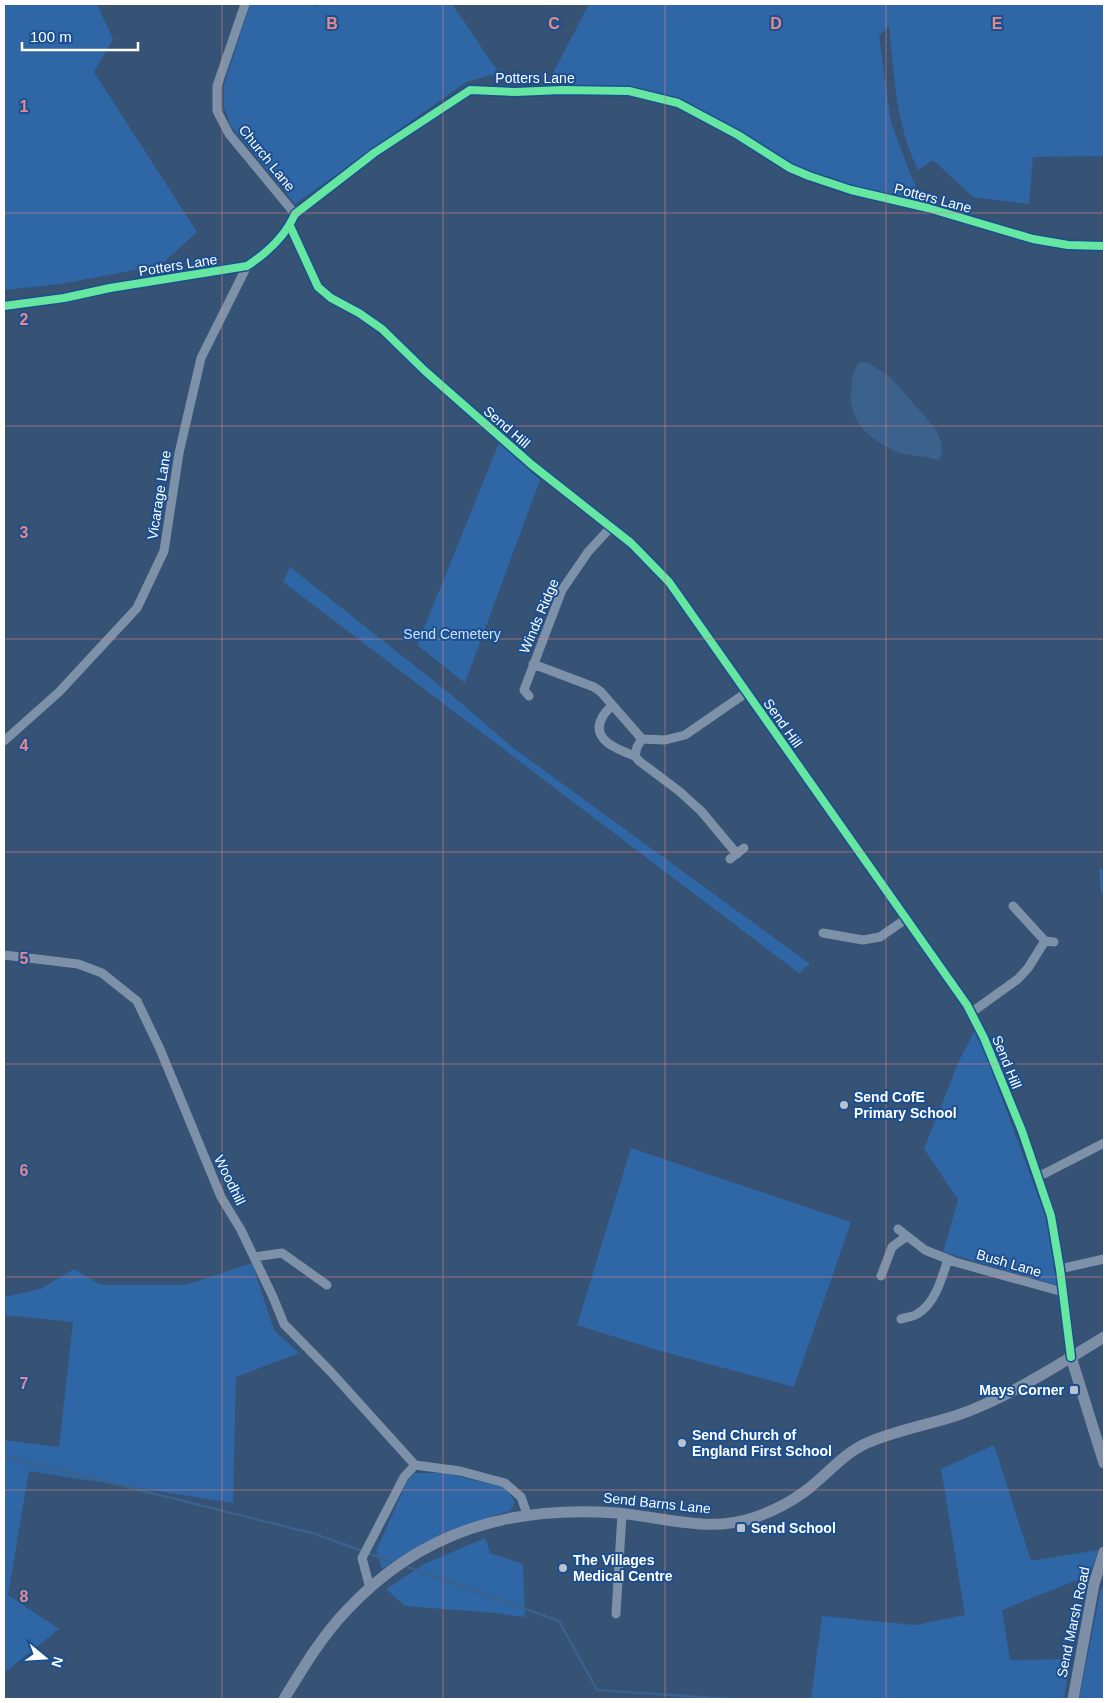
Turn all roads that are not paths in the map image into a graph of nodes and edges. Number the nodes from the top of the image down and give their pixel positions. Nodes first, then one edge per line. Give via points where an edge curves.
1 (245, 4) edge
2 (295, 214) junction
3 (290, 226) junction
4 (1104, 246) edge
5 (247, 266) junction
6 (4, 306) edge
7 (611, 527) junction
8 (533, 664) junction
9 (746, 693) junction
10 (529, 696) dead end
11 (612, 706) junction
12 (642, 739) junction
13 (4, 741) edge
14 (635, 756) junction
15 (737, 854) dead end
16 (1013, 906) dead end
17 (906, 919) junction
18 (823, 933) dead end
19 (4, 955) edge
20 (979, 1010) junction
21 (1104, 1143) edge
22 (1038, 1177) junction
23 (898, 1229) dead end
24 (907, 1236) junction
25 (254, 1257) junction
26 (948, 1259) junction
27 (1104, 1259) edge
28 (1060, 1269) junction
29 (881, 1276) dead end
30 (327, 1285) dead end
31 (1062, 1292) junction
32 (902, 1318) dead end
33 (1104, 1337) edge
34 (1071, 1357) junction
35 (1104, 1462) edge
36 (415, 1466) junction
37 (622, 1513) junction
38 (527, 1514) junction
39 (1104, 1552) edge
40 (370, 1588) junction
41 (616, 1614) dead end
42 (284, 1699) edge
43 (1073, 1699) edge

1 - 2 street, Church Lane via 217,86 217,111 229,134
2 - 3 street, Potters Lane
2 - 4 street, Potters Lane via 374,153 470,90 629,92 678,103 790,168 851,190 928,208 1033,239 1068,245
3 - 5 street, Potters Lane via 266,254
3 - 7 street, Send Hill via 318,286 331,298 382,329 532,465
5 - 6 street, Potters Lane
5 - 13 street, Vicarage Lane via 201,358 179,453 164,551 137,608 59,692
7 - 8 street, Winds Ridge via 562,590
7 - 9 street, Send Hill via 669,582
8 - 10 street, Winds Ridge via 524,690
8 - 11 street via 594,687
9 - 12 street via 684,735 665,740
9 - 17 street, Send Hill
11 - 12 street
11 - 14 street via 602,717 599,728 603,739 618,750
12 - 14 street
14 - 15 street via 701,811
16 - 20 street via 1049,941 1018,979
17 - 18 street via 880,937 863,940
17 - 20 street, Send Hill
19 - 25 street, Woodhill via 78,964 102,973 137,1001 220,1197
20 - 22 street, Send Hill
21 - 22 street
22 - 28 street, Send Hill via 1051,1216
23 - 24 street, Bush Lane
24 - 26 street, Bush Lane via 925,1250
24 - 29 street via 892,1247
25 - 30 street via 282,1253
25 - 36 street, Woodhill via 284,1324
26 - 31 street, Bush Lane
26 - 32 street via 929,1303 917,1314
27 - 28 street
28 - 31 street, Send Hill
31 - 34 street, Send Hill
33 - 34 main road, Send Barns Lane
34 - 35 main road
34 - 37 main road, Send Barns Lane via 956,1416 896,1432 866,1444 841,1459 804,1492 780,1508 752,1518 705,1525
36 - 38 street via 460,1471 505,1483 521,1497
36 - 40 street via 404,1477 363,1557
37 - 38 main road, Send Barns Lane
37 - 41 street
38 - 40 main road, Send Barns Lane via 496,1520 430,1545
39 - 43 main road, Send Marsh Road via 1094,1584
40 - 42 main road, Send Barns Lane via 322,1640

